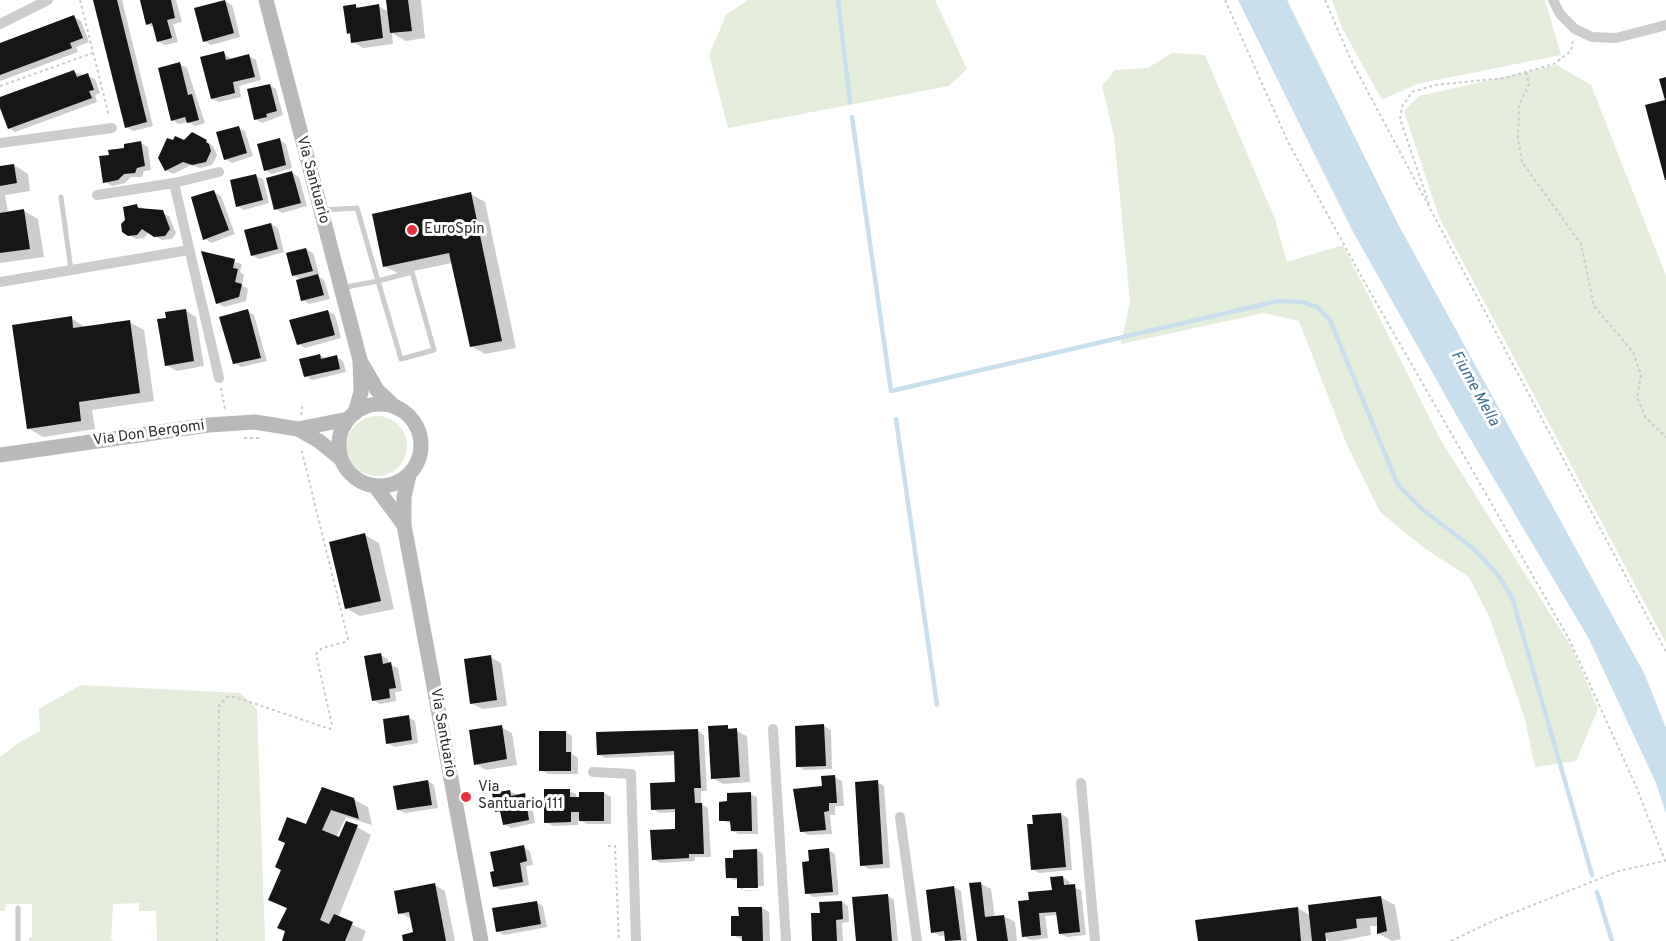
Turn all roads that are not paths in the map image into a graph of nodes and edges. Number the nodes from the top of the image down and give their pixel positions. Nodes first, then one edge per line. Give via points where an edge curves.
1 (48, 0) edge
2 (266, 0) edge
3 (1552, 0) edge
4 (0, 24) edge
5 (1666, 25) edge
6 (112, 128) road end
7 (0, 143) edge
8 (219, 172) dead end
9 (174, 183) junction
10 (97, 195) dead end
11 (61, 197) dead end
12 (319, 210) junction
13 (189, 250) junction
14 (71, 270) junction
15 (378, 281) junction
16 (0, 282) edge
17 (340, 288) junction
18 (360, 360) junction
19 (219, 378) road end
20 (394, 406) junction
21 (352, 416) junction
22 (299, 437) junction
23 (0, 455) edge
24 (341, 459) junction
25 (409, 475) junction
26 (375, 486) junction
27 (404, 525) junction
28 (773, 729) dead end
29 (593, 772) dead end
30 (1081, 783) dead end
31 (900, 817) dead end
32 (18, 908) dead end
33 (18, 941) edge
34 (481, 941) edge
35 (636, 941) edge
36 (786, 941) edge
37 (917, 941) edge
38 (1095, 941) edge

1 - 4 street
2 - 12 street, Via Santuario
3 - 5 street via 1560,15 1575,29 1592,37 1616,38
6 - 7 street
8 - 9 street
9 - 10 street
9 - 13 street
11 - 14 lane
12 - 15 lane via 357,208
12 - 17 street, Via Santuario
13 - 14 street
13 - 19 street
14 - 16 street
15 - 15 lane via 400,359 434,350 412,272
15 - 17 lane
17 - 18 street, Via Santuario
18 - 20 street, Via Santuario via 377,390
18 - 21 street, Via Santuario via 361,392
20 - 21 street via 373,405
20 - 25 street via 415,423 420,436 421,450
21 - 22 street, Via Don Bergomi
21 - 24 street via 340,438
22 - 23 street, Via Don Bergomi via 255,423 209,425
22 - 24 street, Via Don Bergomi via 320,441
24 - 26 street via 355,477
25 - 26 street via 399,482
25 - 27 street, Via Santuario
26 - 27 street, Via Santuario
27 - 34 street, Via Santuario
28 - 36 street
29 - 35 street via 631,774
30 - 38 street
31 - 37 street
32 - 33 lane

